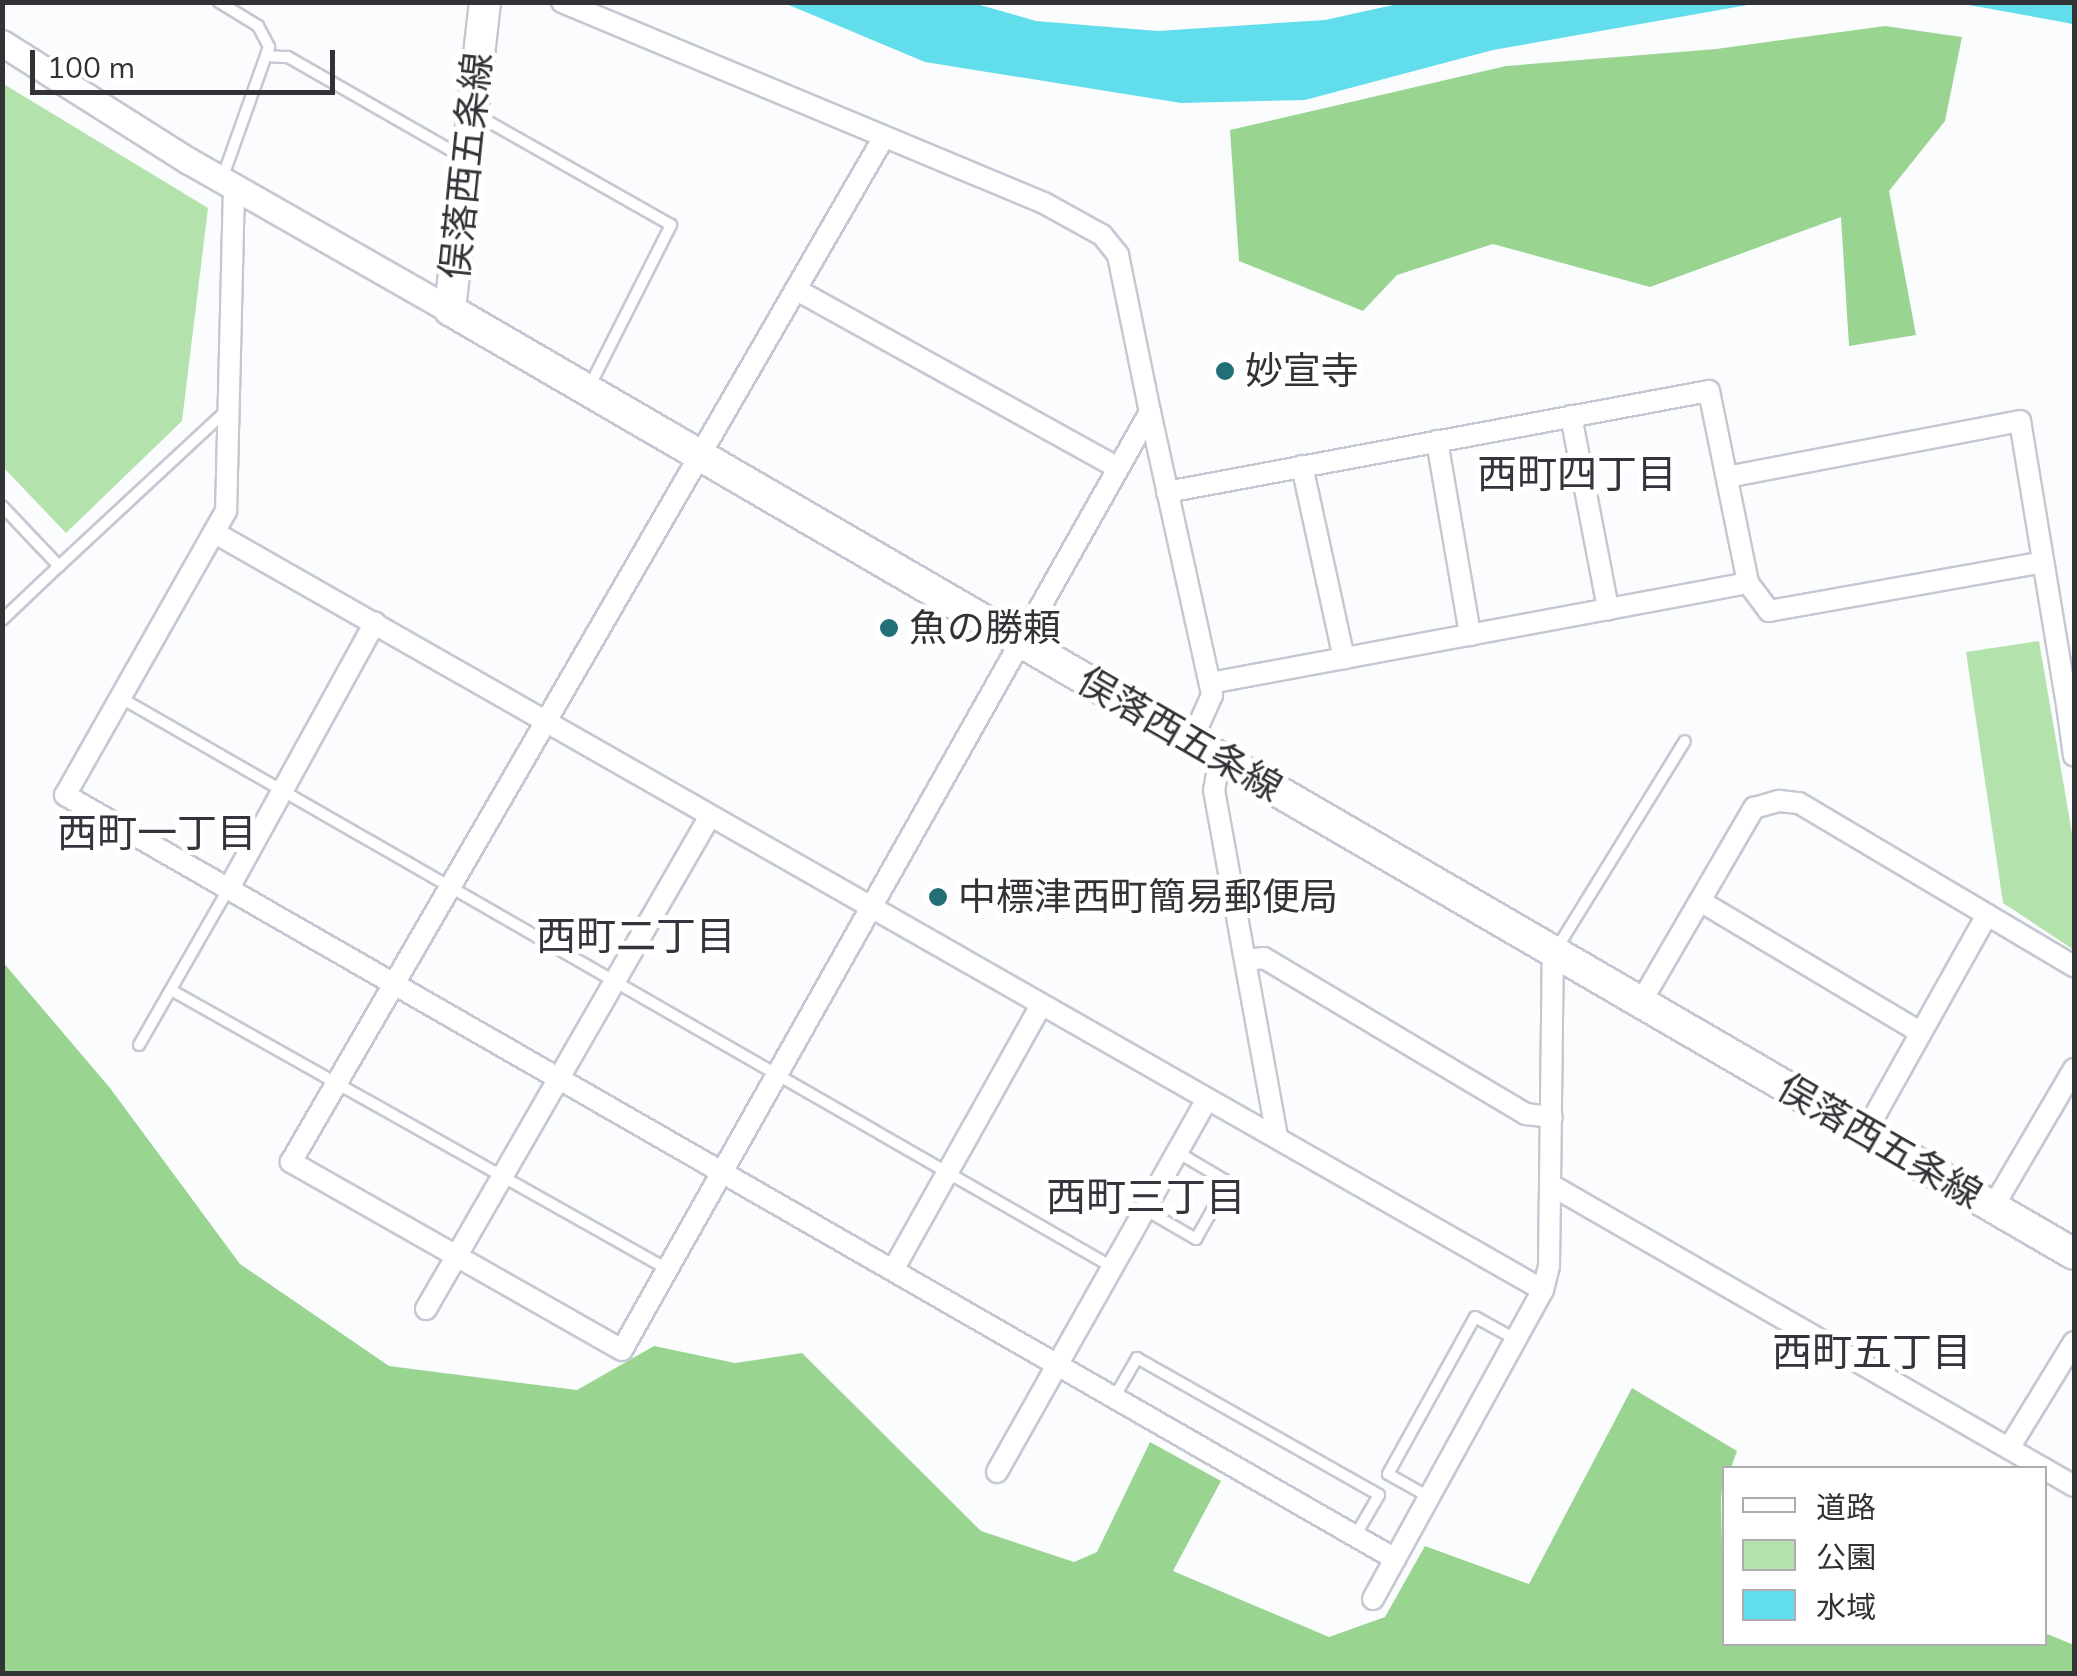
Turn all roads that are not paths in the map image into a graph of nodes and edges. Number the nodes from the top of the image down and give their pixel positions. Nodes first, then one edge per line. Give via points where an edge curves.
1 (219, 2) edge
2 (485, 2) edge
3 (562, 2) edge
4 (2, 43) edge
5 (266, 56) junction
6 (470, 110) junction
7 (884, 137) junction
8 (466, 159) junction
9 (228, 183) junction
10 (797, 290) junction
11 (450, 310) junction
12 (587, 390) junction
13 (226, 410) junction
14 (1150, 412) junction
15 (1571, 416) junction
16 (1437, 441) junction
17 (701, 456) junction
18 (1302, 466) junction
19 (1118, 468) junction
20 (1726, 477) junction
21 (1168, 492) junction
22 (2, 506) edge
23 (217, 534) junction
24 (2043, 562) junction
25 (59, 566) junction
26 (1748, 584) junction
27 (1608, 610) junction
28 (2, 620) edge
29 (375, 622) junction
30 (1470, 635) junction
31 (1022, 643) junction
32 (1344, 658) junction
33 (1210, 683) junction
34 (121, 698) junction
35 (2071, 705) edge
36 (544, 721) junction
37 (1192, 740) junction
38 (1686, 740) dead end
39 (1220, 756) junction
40 (2074, 756) edge
41 (283, 790) junction
42 (710, 816) junction
43 (451, 886) junction
44 (229, 888) junction
45 (1700, 900) junction
46 (873, 909) junction
47 (1987, 915) junction
48 (1554, 953) junction
49 (1245, 960) junction
50 (2074, 966) edge
51 (614, 982) junction
52 (395, 984) junction
53 (171, 990) junction
54 (1640, 1002) junction
55 (1042, 1005) junction
56 (1921, 1033) junction
57 (139, 1046) dead end
58 (2074, 1068) edge
59 (778, 1074) junction
60 (560, 1077) junction
61 (337, 1083) junction
62 (1207, 1100) junction
63 (1552, 1117) junction
64 (1865, 1133) junction
65 (1277, 1138) junction
66 (1177, 1152) junction
67 (724, 1172) junction
68 (947, 1173) junction
69 (503, 1176) junction
70 (1552, 1186) junction
71 (1993, 1207) junction
72 (1145, 1210) junction
73 (2074, 1254) edge
74 (457, 1256) junction
75 (1112, 1267) junction
76 (668, 1270) junction
77 (893, 1270) junction
78 (1543, 1290) junction
79 (426, 1309) dead end
80 (1516, 1340) junction
81 (2074, 1342) edge
82 (1058, 1363) junction
83 (1115, 1396) junction
84 (2009, 1448) junction
85 (2040, 1466) edge
86 (2047, 1470) edge
87 (997, 1472) dead end
88 (2074, 1486) edge
89 (1429, 1497) junction
90 (1355, 1536) junction
91 (1395, 1559) junction
92 (1373, 1599) dead end

1 - 5 lane via 258,26
2 - 6 main road, 俣落西五条線
3 - 7 street
4 - 9 street
5 - 8 lane via 288,58
5 - 9 lane
6 - 8 main road, 俣落西五条線
6 - 12 lane via 670,225
7 - 10 street
7 - 14 street via 1044,204 1112,244
8 - 11 main road, 俣落西五条線
9 - 11 street
9 - 13 street
10 - 17 street
10 - 19 street
11 - 12 main road, 俣落西五条線
12 - 17 main road, 俣落西五条線
13 - 23 street via 226,512
13 - 25 lane
14 - 19 street
14 - 21 street
15 - 16 street
15 - 20 street via 1709,391
15 - 27 street
16 - 18 street
16 - 30 street
17 - 31 main road, 俣落西五条線
17 - 36 street
18 - 21 street
18 - 32 street
19 - 31 street
20 - 24 street via 2020,421
20 - 26 street
21 - 33 street
22 - 25 lane
23 - 29 street
23 - 34 street
24 - 26 street via 1769,611
24 - 35 street
25 - 28 lane
26 - 27 street
27 - 30 street
29 - 36 street
29 - 41 street
30 - 32 street
31 - 37 main road, 俣落西五条線
31 - 46 street
32 - 33 street
33 - 37 street via 1212,695
34 - 41 lane
34 - 44 street via 65,795
35 - 40 street
36 - 42 street
36 - 43 street
37 - 39 main road, 俣落西五条線
38 - 48 lane
39 - 48 main road, 俣落西五条線
39 - 49 street via 1214,790
41 - 43 lane
41 - 44 street
42 - 46 street
42 - 51 street
43 - 51 lane
43 - 52 street
44 - 52 street
44 - 53 lane
45 - 47 street via 1754,808 1779,801 1799,804
45 - 54 street
45 - 56 street
46 - 55 street
46 - 59 street
47 - 50 street
47 - 56 street
48 - 54 main road, 俣落西五条線
48 - 63 street
49 - 63 street via 1264,958 1526,1114
49 - 65 street
51 - 59 lane
51 - 60 street
52 - 60 street
52 - 61 street
53 - 57 lane
53 - 61 lane
54 - 64 main road, 俣落西五条線
55 - 62 street
55 - 68 street
56 - 64 street
58 - 71 street
59 - 67 street
59 - 68 lane
60 - 67 street
60 - 69 street
61 - 69 lane
61 - 74 street via 291,1162
62 - 65 street
62 - 66 street
63 - 70 street
64 - 71 main road, 俣落西五条線
65 - 78 street
66 - 72 street
66 - 72 lane via 1228,1182 1196,1239
67 - 76 street
67 - 77 street
68 - 75 lane
68 - 77 street
69 - 74 street
69 - 76 lane
70 - 78 street
70 - 84 street
71 - 73 main road, 俣落西五条線
72 - 75 street
74 - 76 street via 622,1350
74 - 79 street
75 - 82 street
77 - 82 street
78 - 80 street
80 - 89 street
80 - 89 lane via 1476,1317 1388,1474
81 - 84 street
82 - 83 street
82 - 87 street
83 - 90 street
83 - 90 lane via 1137,1358 1378,1494
84 - 85 street
86 - 88 street
89 - 91 street
90 - 91 street
91 - 92 street

